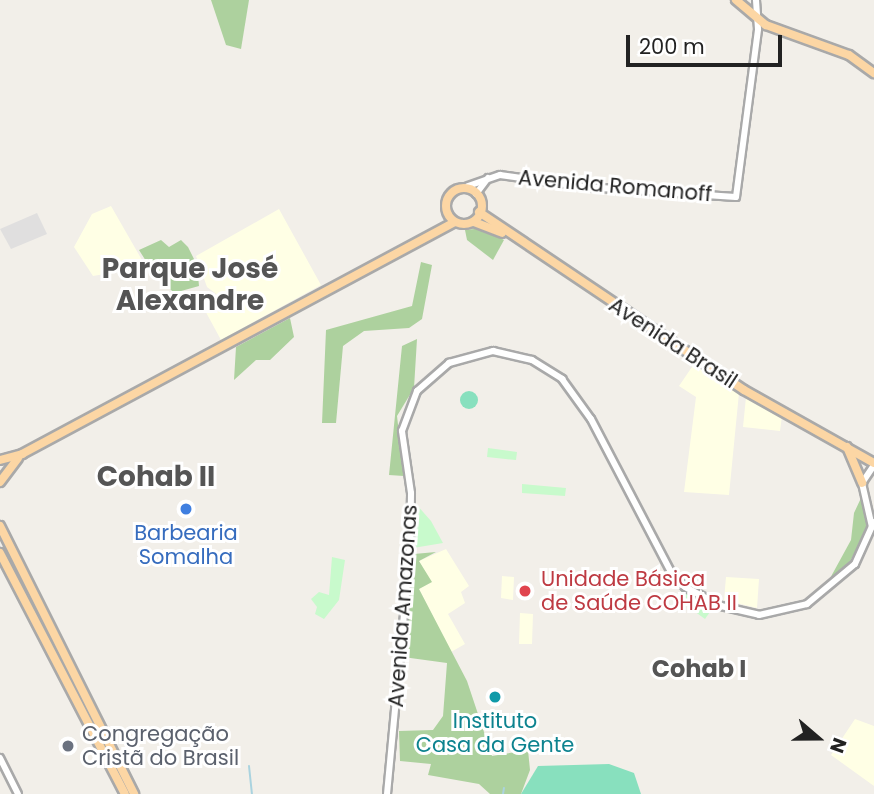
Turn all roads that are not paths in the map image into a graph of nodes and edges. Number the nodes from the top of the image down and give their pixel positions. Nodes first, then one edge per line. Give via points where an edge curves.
1 (736, 0) edge
2 (756, 0) edge
3 (757, 18) junction
4 (874, 73) edge
5 (489, 176) junction
6 (468, 186) junction
7 (475, 194) junction
8 (479, 212) junction
9 (454, 222) junction
10 (474, 222) junction
11 (514, 238) junction
12 (847, 447) junction
13 (22, 454) junction
14 (0, 460) edge
15 (874, 464) edge
16 (0, 482) edge
17 (862, 483) junction
18 (864, 500) junction
19 (874, 505) edge
20 (873, 524) edge
21 (0, 526) edge
22 (0, 553) edge
23 (0, 758) edge
24 (18, 794) edge
25 (125, 794) edge
26 (134, 794) edge
27 (387, 794) edge

1 - 3 main road
2 - 3 street
3 - 4 main road via 796,40 849,55
3 - 5 street, Avenida Romanoff via 736,197
5 - 6 street
5 - 7 street
6 - 7 main road
6 - 9 main road via 451,190 448,202
7 - 8 main road
8 - 10 main road
8 - 11 main road, Avenida Brasil
9 - 10 main road via 466,226
9 - 13 main road
10 - 11 main road
11 - 12 main road, Avenida Brasil via 744,390
12 - 15 main road, Avenida Brasil
12 - 17 main road
13 - 14 main road
13 - 16 main road
15 - 17 street
17 - 18 street, Avenida Amazonas
18 - 19 street
18 - 20 street, Avenida Amazonas
20 - 27 street, Avenida Amazonas via 855,564 807,604 759,615 721,606 685,587 672,574 591,419 562,379 532,360 493,351 449,363 417,391 402,431 411,492 410,552
21 - 26 main road
22 - 25 main road
23 - 24 street

